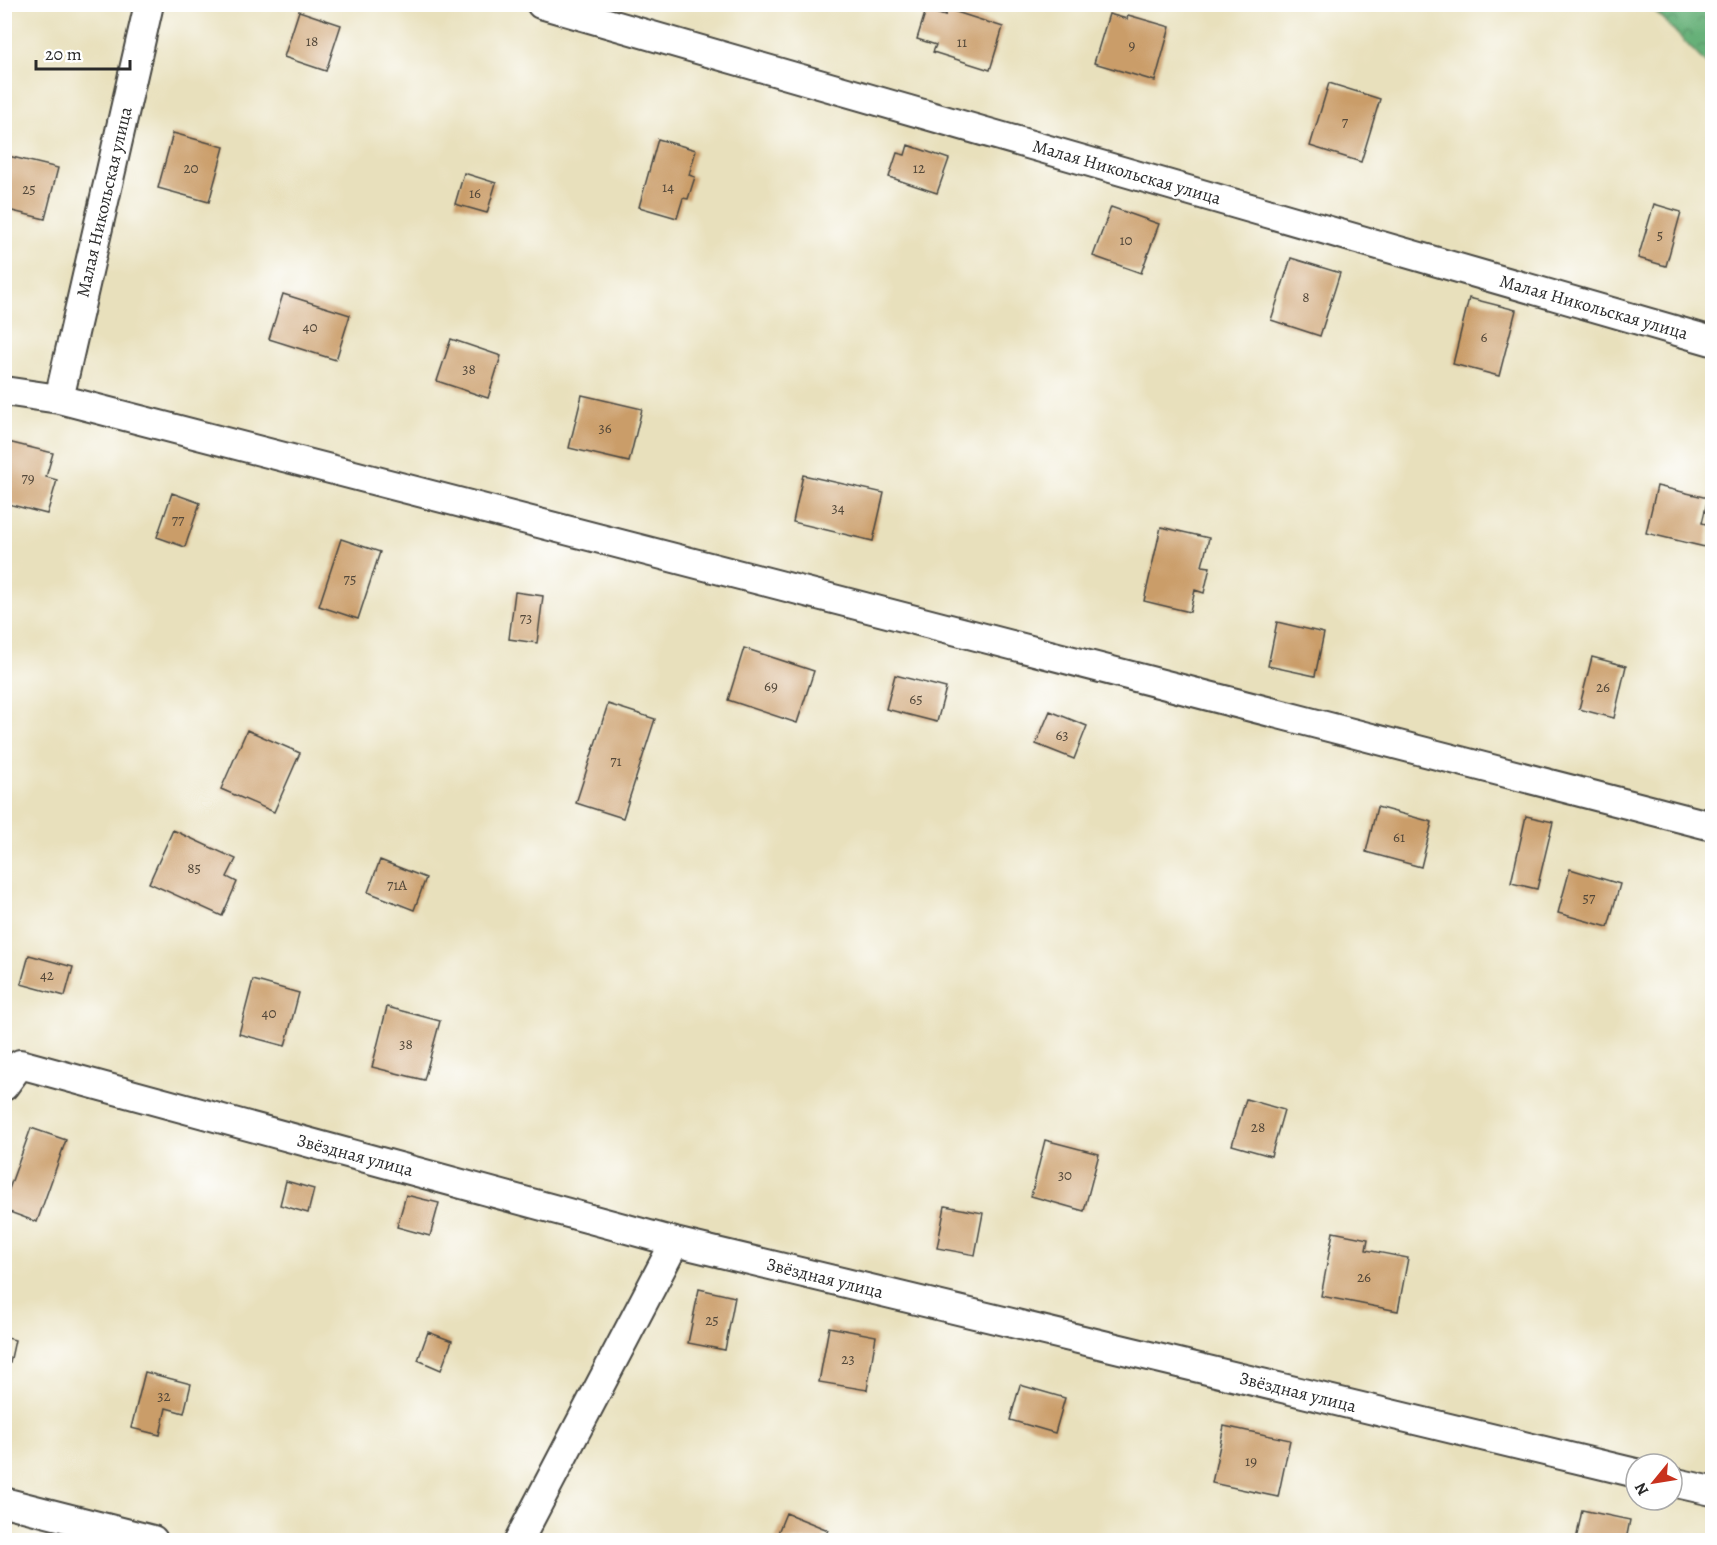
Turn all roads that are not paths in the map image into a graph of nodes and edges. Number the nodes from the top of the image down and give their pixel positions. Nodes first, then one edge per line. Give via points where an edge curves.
1 (149, 4) edge
2 (541, 4) edge
3 (1713, 341) edge
4 (4, 391) edge
5 (59, 399) junction
6 (1713, 826) edge
7 (12, 1075) edge
8 (675, 1242) junction
9 (1624, 1470) edge
10 (1684, 1485) edge
11 (1713, 1491) edge
12 (4, 1502) edge
13 (153, 1540) edge
14 (519, 1540) edge

1 - 5 street, Малая Никольская улица
2 - 3 street, Малая Никольская улица
4 - 5 street
5 - 6 street
7 - 8 street, Звёздная улица
8 - 9 street, Звёздная улица
8 - 14 street
10 - 11 street
12 - 13 street

